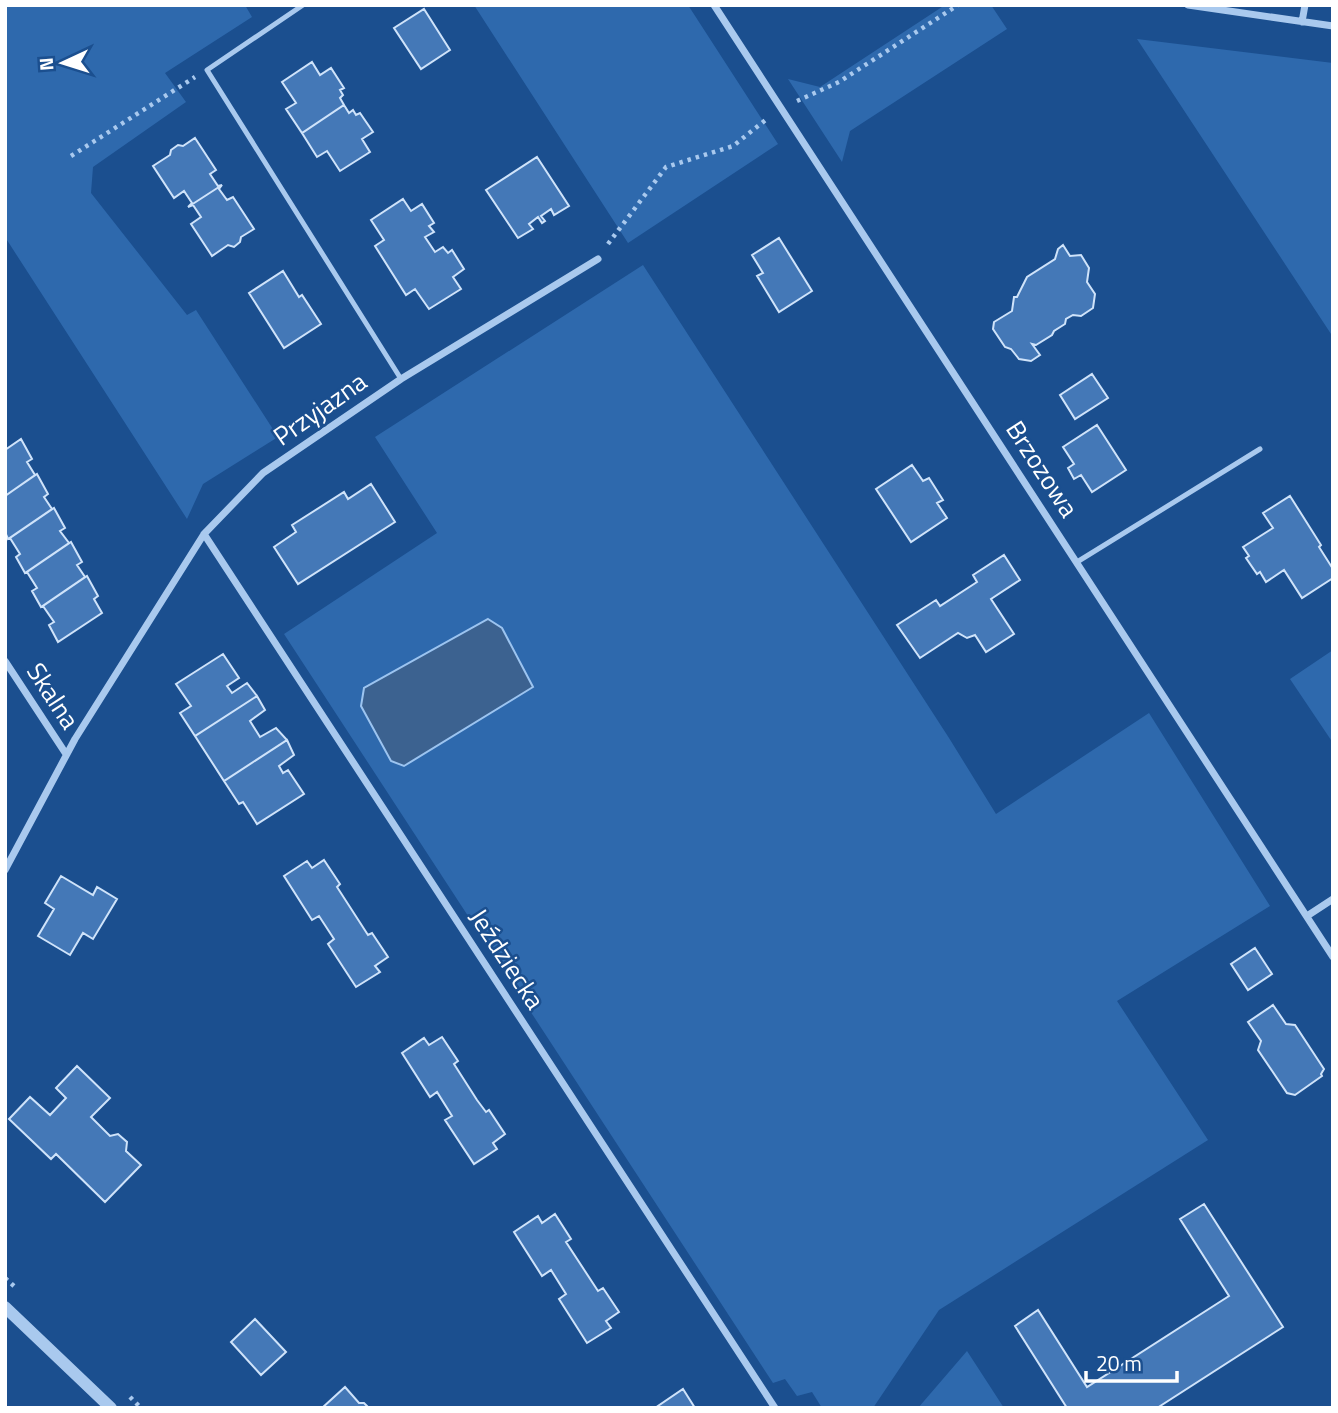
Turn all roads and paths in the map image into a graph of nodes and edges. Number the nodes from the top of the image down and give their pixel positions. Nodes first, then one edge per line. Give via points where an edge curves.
1 (303, 5) edge
2 (714, 5) edge
3 (958, 5) edge
4 (1188, 5) edge
5 (1305, 5) edge
6 (1302, 22) junction
7 (1333, 26) edge
8 (207, 69) junction
9 (780, 108) junction
10 (71, 156) dead end
11 (598, 259) joint
12 (401, 379) junction
13 (1260, 449) dead end
14 (204, 534) junction
15 (1077, 562) junction
16 (5, 661) edge
17 (66, 754) junction
18 (5, 870) edge
19 (1333, 899) edge
20 (1307, 916) junction
21 (1333, 957) edge
22 (5, 1307) edge
23 (111, 1408) edge
24 (775, 1408) edge

1 - 8 lane
2 - 9 street, Brzozowa
3 - 9 path via 839,82
4 - 6 street
5 - 6 street
6 - 7 street
8 - 10 path
8 - 12 lane
9 - 11 path via 733,146 666,167
9 - 15 street, Brzozowa
11 - 12 street, Przyjazna
12 - 14 street, Przyjazna via 263,473
13 - 15 lane
14 - 17 street, Przyjazna
14 - 24 street, Jeździecka
15 - 20 street, Brzozowa
16 - 17 street, Skalna
17 - 18 street, Przyjazna
19 - 20 street
20 - 21 street, Brzozowa
22 - 23 street

